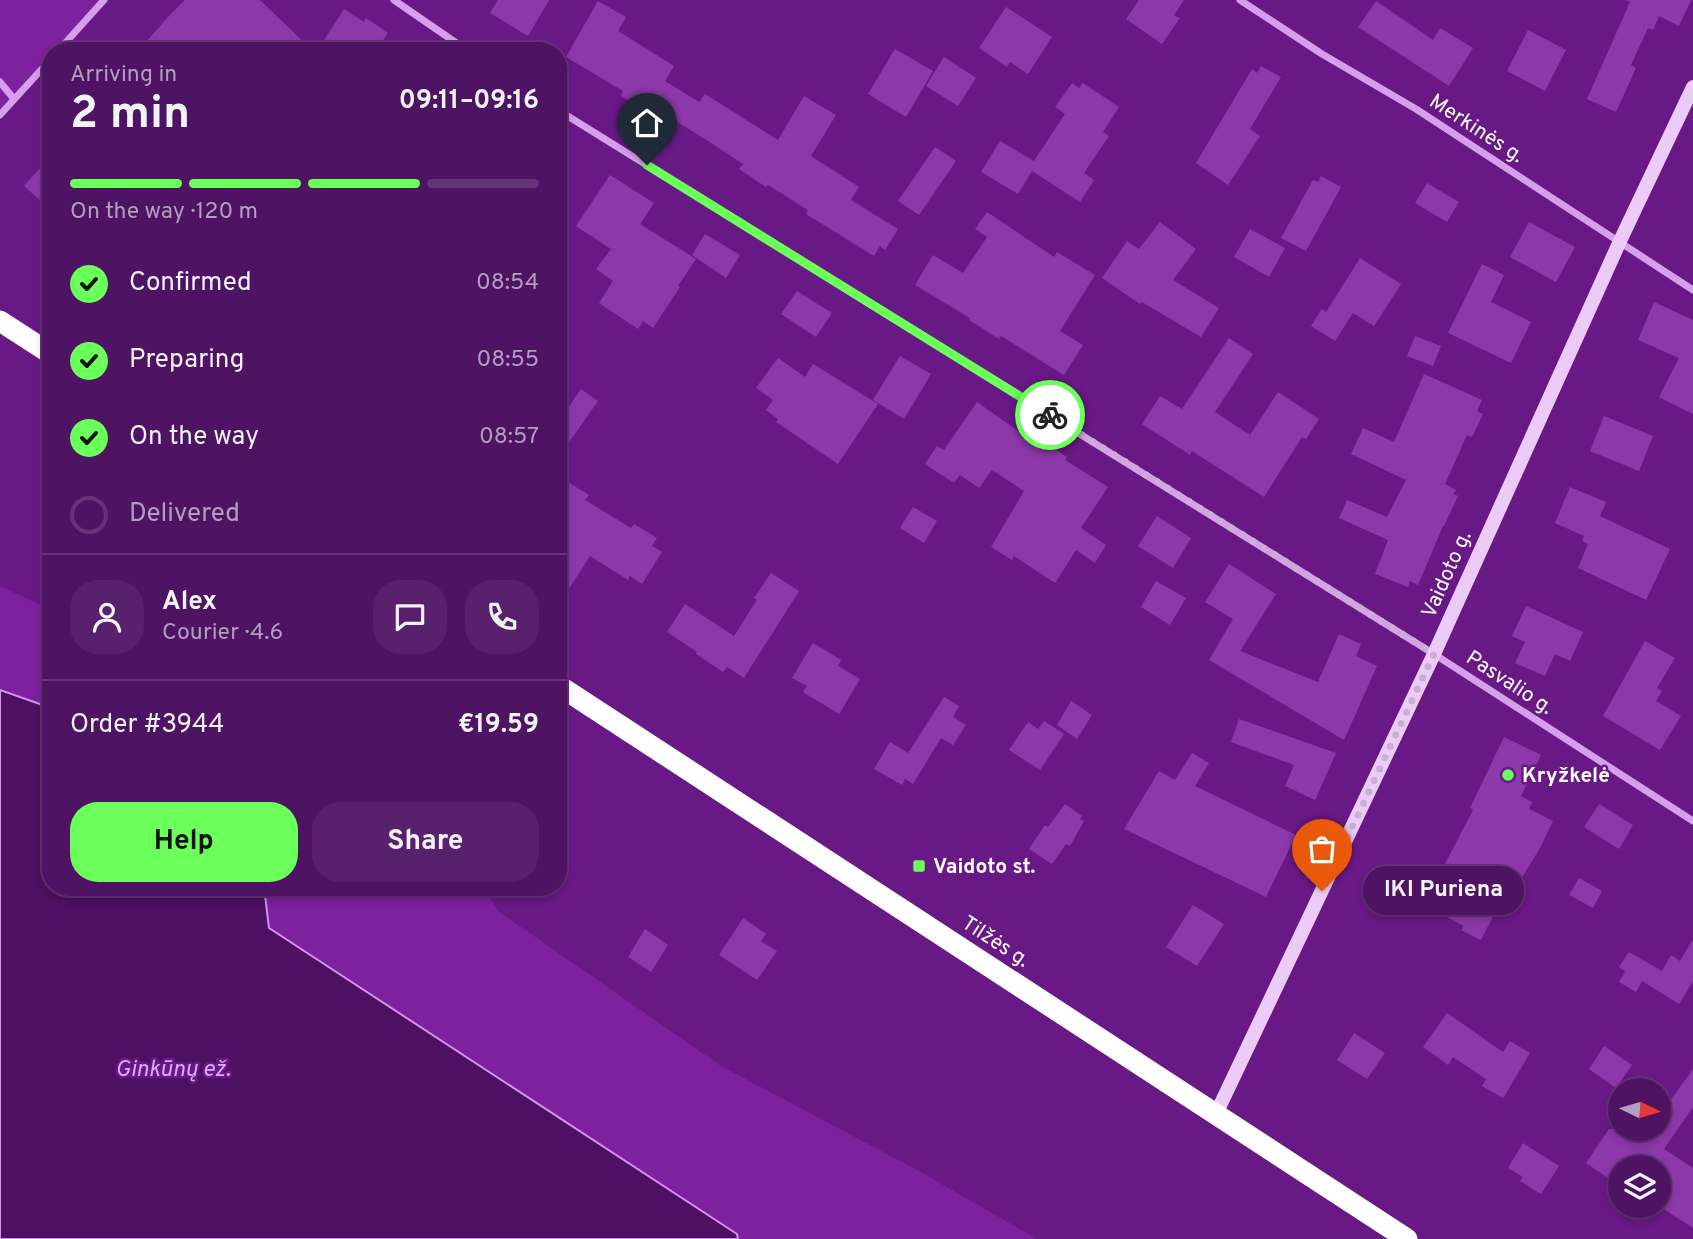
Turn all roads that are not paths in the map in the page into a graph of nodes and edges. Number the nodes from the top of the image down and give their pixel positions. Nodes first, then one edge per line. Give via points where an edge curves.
1 (104, 0) edge
2 (394, 0) edge
3 (1240, 0) edge
4 (66, 42) edge
5 (455, 42) edge
6 (42, 69) edge
7 (0, 82) edge
8 (1693, 87) edge
9 (14, 99) junction
10 (0, 114) edge
11 (567, 116) edge
12 (1620, 242) junction
13 (1693, 289) edge
14 (0, 321) edge
15 (42, 348) edge
16 (1434, 654) junction
17 (567, 691) edge
18 (1693, 821) edge
19 (1216, 1114) junction
20 (1407, 1239) edge

1 - 4 street
2 - 5 street
3 - 12 street, Merkinės g.
6 - 9 street
7 - 9 street
8 - 12 main road, Vaidoto g.
9 - 10 street
11 - 16 street, Pasvalio g.
12 - 13 street, Merkinės g.
12 - 16 main road, Vaidoto g.
14 - 15 highway
16 - 18 street, Pasvalio g.
16 - 19 main road, Vaidoto g.
17 - 19 highway, Tilžės g.
19 - 20 highway, Tilžės g.

